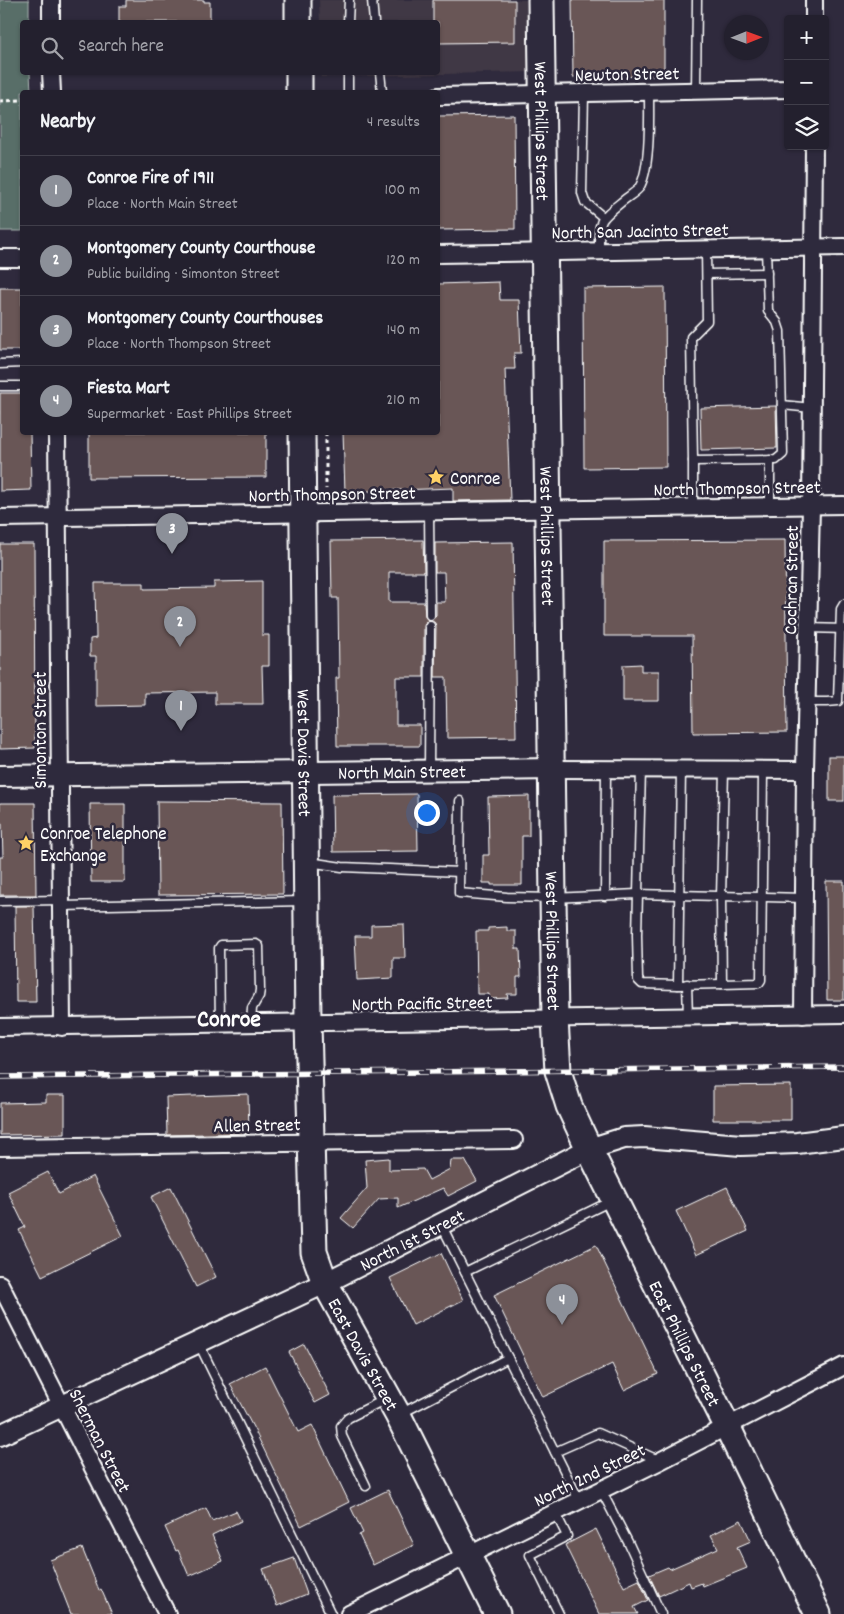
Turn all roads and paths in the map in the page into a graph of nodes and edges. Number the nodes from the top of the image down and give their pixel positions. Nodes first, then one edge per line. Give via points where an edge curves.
1 (51, 0) edge
2 (298, 0) edge
3 (349, 0) edge
4 (372, 0) edge
5 (542, 0) edge
6 (697, 0) edge
7 (814, 0) edge
8 (814, 15) edge
9 (51, 20) edge
10 (298, 20) edge
11 (348, 20) edge
12 (374, 20) edge
13 (52, 75) edge
14 (299, 75) edge
15 (348, 75) edge
16 (380, 75) edge
17 (52, 90) edge
18 (299, 90) edge
19 (348, 90) edge
20 (382, 90) edge
21 (784, 90) edge
22 (696, 91) junction
23 (649, 92) junction
24 (543, 94) junction
25 (584, 94) junction
26 (440, 96) edge
27 (20, 100) edge
28 (0, 101) edge
29 (814, 150) edge
30 (603, 218) junction
31 (814, 247) junction
32 (844, 247) edge
33 (766, 248) junction
34 (706, 249) junction
35 (599, 251) junction
36 (545, 252) junction
37 (440, 254) edge
38 (0, 258) edge
39 (20, 258) edge
40 (706, 274) junction
41 (767, 274) junction
42 (20, 363) edge
43 (0, 364) edge
44 (0, 386) edge
45 (20, 386) edge
46 (782, 405) junction
47 (812, 408) junction
48 (57, 435) edge
49 (302, 435) edge
50 (326, 435) edge
51 (770, 460) junction
52 (693, 461) junction
53 (326, 488) dead end
54 (844, 505) edge
55 (770, 506) junction
56 (811, 506) junction
57 (693, 507) junction
58 (548, 509) junction
59 (429, 511) junction
60 (304, 514) junction
61 (58, 516) junction
62 (0, 518) edge
63 (844, 604) edge
64 (430, 615) dead end
65 (430, 626) dead end
66 (808, 628) junction
67 (843, 629) edge
68 (807, 702) junction
69 (552, 769) junction
70 (606, 769) junction
71 (641, 769) junction
72 (681, 769) junction
73 (429, 770) junction
74 (724, 770) junction
75 (763, 770) junction
76 (805, 770) junction
77 (306, 771) junction
78 (59, 775) junction
79 (0, 776) edge
80 (460, 801) dead end
81 (307, 862) junction
82 (460, 872) junction
83 (638, 894) junction
84 (605, 896) junction
85 (679, 896) junction
86 (721, 897) junction
87 (553, 898) junction
88 (761, 898) junction
89 (804, 898) junction
90 (307, 901) junction
91 (0, 902) edge
92 (61, 903) junction
93 (687, 984) junction
94 (722, 984) junction
95 (678, 985) junction
96 (844, 1014) edge
97 (803, 1015) junction
98 (688, 1017) junction
99 (555, 1020) junction
100 (308, 1023) junction
101 (220, 1024) junction
102 (251, 1024) junction
103 (0, 1027) edge
104 (62, 1027) junction
105 (558, 1071) joint
106 (310, 1073) joint
107 (844, 1137) edge
108 (514, 1140) dead end
109 (311, 1144) junction
110 (0, 1147) edge
111 (590, 1149) junction
112 (615, 1199) junction
113 (441, 1224) junction
114 (464, 1272) junction
115 (325, 1283) junction
116 (0, 1284) edge
117 (198, 1342) junction
118 (508, 1358) junction
119 (844, 1366) edge
120 (60, 1406) junction
121 (393, 1406) junction
122 (728, 1426) junction
123 (0, 1435) edge
124 (555, 1452) junction
125 (660, 1461) junction
126 (366, 1486) dead end
127 (601, 1490) junction
128 (579, 1500) junction
129 (555, 1512) junction
130 (469, 1555) junction
131 (168, 1614) edge
132 (331, 1614) edge
133 (349, 1614) edge
134 (498, 1614) edge
135 (559, 1614) edge
136 (661, 1614) edge
137 (818, 1614) edge

1 - 9 street
2 - 10 main road
3 - 11 lane
4 - 12 lane
5 - 24 main road, West Phillips Street
6 - 22 lane
7 - 8 street
13 - 17 street
14 - 18 main road
15 - 19 lane
16 - 20 lane
21 - 22 street, Newton Street
22 - 23 street, Newton Street
23 - 25 street, Newton Street
23 - 30 lane via 649,132 639,188
24 - 25 street, Newton Street
24 - 26 street, Newton Street
24 - 36 main road, West Phillips Street
25 - 30 lane via 582,193 585,202
27 - 28 path
29 - 31 street, Cochran Street
30 - 35 lane via 599,228
31 - 32 street, North San Jacinto Street
31 - 33 street, North San Jacinto Street
31 - 47 street, Cochran Street
33 - 34 street, North San Jacinto Street
33 - 41 lane
34 - 35 street, North San Jacinto Street
34 - 40 lane
35 - 36 street, North San Jacinto Street
36 - 37 street, North San Jacinto Street
36 - 58 main road, West Phillips Street
38 - 39 street
40 - 41 lane
40 - 52 lane via 706,321 691,337
41 - 46 lane via 768,312 780,331
42 - 43 lane
44 - 45 lane
46 - 47 lane
46 - 51 lane via 783,454 776,460
47 - 56 street, Cochran Street
48 - 61 street, Simonton Street
49 - 60 main road, West Davis Street
50 - 53 path
51 - 52 lane
51 - 55 lane
52 - 57 lane
54 - 56 street, North Thompson Street
55 - 56 street, North Thompson Street
55 - 57 street, North Thompson Street
56 - 66 street, Cochran Street
57 - 58 street, North Thompson Street
58 - 59 street, North Thompson Street
58 - 69 main road, West Phillips Street
59 - 60 street, North Thompson Street
59 - 64 lane
60 - 61 street, North Thompson Street
60 - 77 main road, West Davis Street
61 - 62 street, North Thompson Street
61 - 78 street, Simonton Street
63 - 67 lane via 841,609
65 - 73 lane
66 - 67 lane
66 - 68 street, Cochran Street
67 - 68 lane via 838,700
68 - 76 street, Cochran Street
69 - 70 street, North Main Street
69 - 73 street, North Main Street
69 - 87 main road, West Phillips Street
70 - 71 street, North Main Street
70 - 84 lane
71 - 72 street, North Main Street
71 - 83 lane
72 - 74 street, North Main Street
72 - 85 lane
73 - 77 street, North Main Street
74 - 75 street, North Main Street
74 - 86 lane
75 - 76 street, North Main Street
75 - 88 lane
76 - 89 street, Cochran Street
77 - 78 street, North Main Street
77 - 81 main road, West Davis Street
78 - 79 street, North Main Street
78 - 92 street, Simonton Street
80 - 82 lane
81 - 82 lane via 342,867
81 - 90 main road, West Davis Street
82 - 87 lane via 459,893
83 - 84 lane
83 - 85 lane
83 - 95 lane via 638,980 642,984
84 - 87 lane
85 - 86 lane
85 - 95 lane
86 - 88 lane
86 - 94 lane
87 - 99 main road, West Phillips Street
88 - 89 lane
88 - 94 lane via 761,980 758,983
89 - 97 street, Cochran Street
90 - 92 lane
90 - 100 main road, West Davis Street
91 - 92 lane
92 - 104 street, Simonton Street
93 - 94 lane
93 - 95 lane
93 - 98 lane
96 - 97 street, North Pacific Street
97 - 98 street, North Pacific Street
98 - 99 street, North Pacific Street
99 - 100 street, North Pacific Street
99 - 105 main road, West Phillips Street
100 - 102 street, North Pacific Street
100 - 106 main road, West Davis Street
101 - 102 street, North Pacific Street
101 - 102 lane via 219,948 221,945 256,944 259,946 260,990 252,1008
101 - 104 street, North Pacific Street
103 - 104 street, North Pacific Street
105 - 111 main road, East Phillips Street via 569,1106
106 - 109 main road, East Davis Street
107 - 111 street, North 1st Street via 741,1145 644,1137 624,1138
108 - 109 street, Allen Street
109 - 110 street, Allen Street
109 - 115 main road, East Davis Street via 314,1252
111 - 112 main road, East Phillips Street
111 - 113 street, North 1st Street
112 - 114 lane
112 - 122 main road, East Phillips Street
113 - 114 lane
113 - 115 street, North 1st Street
114 - 118 lane
115 - 117 street, North 1st Street
115 - 121 main road, East Davis Street
116 - 120 street, Sherman Street
117 - 120 street, North 1st Street
117 - 132 lane
118 - 121 lane
118 - 124 lane
119 - 122 street, North 2nd Street
120 - 123 street, North 1st Street
120 - 131 street, Sherman Street
121 - 126 lane via 348,1418 341,1426 342,1436
121 - 130 main road, East Davis Street
122 - 125 street, North 2nd Street
122 - 137 main road, East Phillips Street
124 - 125 lane via 598,1433
124 - 128 lane
125 - 127 street, North 2nd Street
127 - 128 street, North 2nd Street
127 - 136 lane
128 - 129 street, North 2nd Street
129 - 130 street, North 2nd Street
129 - 135 lane via 567,1536 530,1555
130 - 133 street, North 2nd Street
130 - 134 main road, East Davis Street

